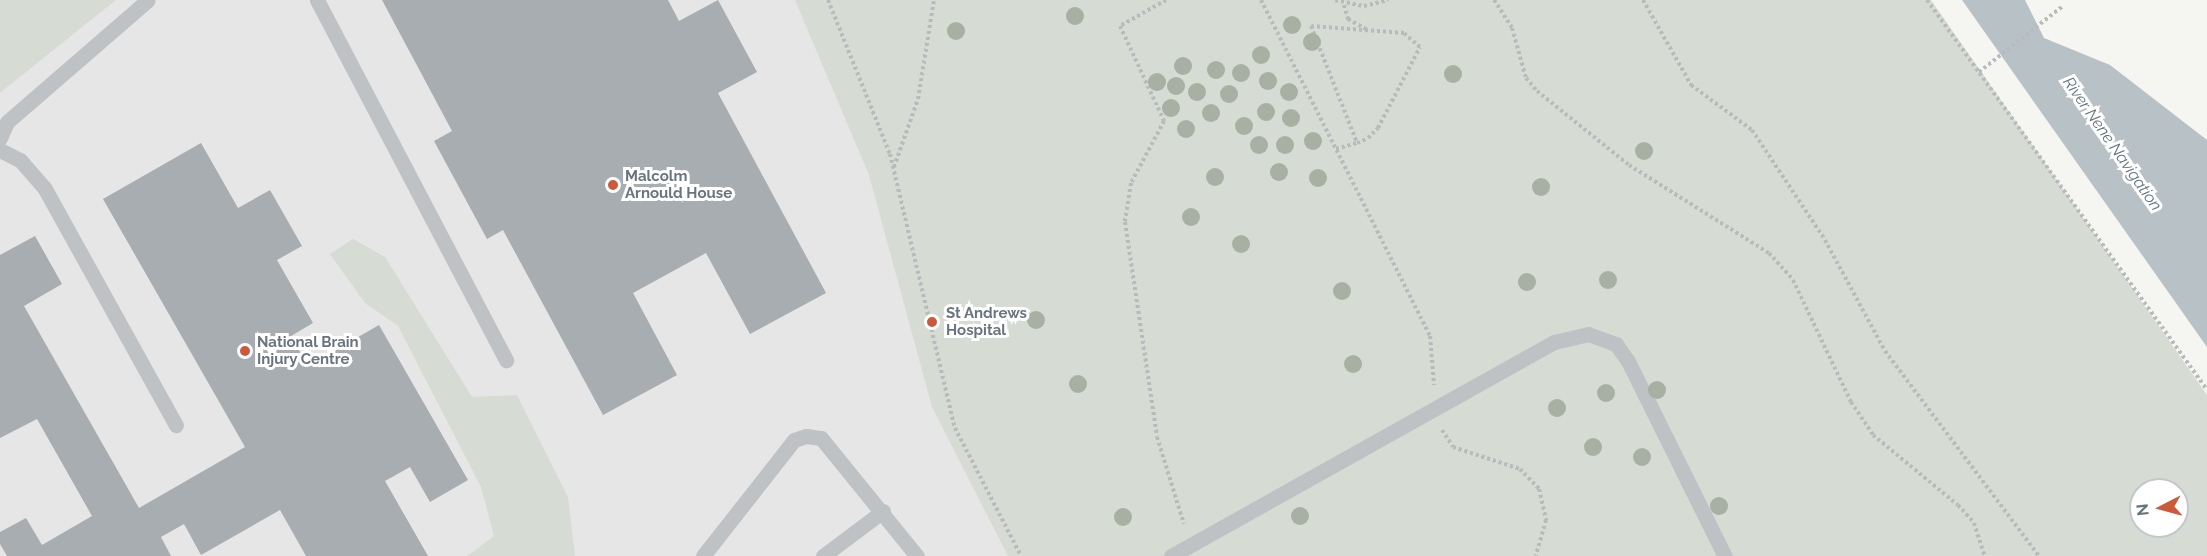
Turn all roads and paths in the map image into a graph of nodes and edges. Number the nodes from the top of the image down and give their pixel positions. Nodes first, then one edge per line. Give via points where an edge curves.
1 (148, 0) edge
2 (316, 0) edge
3 (828, 0) edge
4 (934, 0) edge
5 (1166, 0) edge
6 (1261, 0) edge
7 (1335, 0) edge
8 (1388, 0) edge
9 (1494, 0) edge
10 (1643, 0) edge
11 (1927, 0) edge
12 (1344, 5) junction
13 (2063, 6) dead end
14 (1367, 30) junction
15 (1979, 72) junction
16 (0, 138) edge
17 (1357, 143) junction
18 (1336, 149) junction
19 (0, 150) edge
20 (894, 168) junction
21 (506, 360) dead end
22 (2207, 390) edge
23 (1435, 408) junction
24 (176, 425) dead end
25 (883, 511) junction
26 (1190, 545) junction
27 (703, 556) edge
28 (823, 556) edge
29 (917, 556) edge
30 (1021, 556) edge
31 (1171, 556) edge
32 (1536, 556) edge
33 (1725, 556) edge
34 (1985, 556) edge
35 (2039, 556) edge

1 - 16 lane via 7,122
2 - 21 lane
3 - 20 path
4 - 20 path via 918,99
5 - 26 path via 1120,26 1164,121 1131,183 1125,222 1157,437
6 - 18 path
7 - 12 path
8 - 12 path
9 - 34 path via 1512,28 1526,78 1537,92 1629,165 1769,253 1793,280 1851,402 1873,435 1903,465 1958,505 1974,523
10 - 35 path via 1691,86 1752,129 1825,240 1885,351
11 - 15 path
12 - 14 path via 1348,19
13 - 15 path
14 - 17 path via 1404,33 1420,47 1378,128
14 - 17 path via 1311,26
15 - 22 path
17 - 18 path
18 - 23 path via 1430,336
19 - 24 lane via 20,160 45,189
20 - 30 path via 955,428
23 - 26 lane
23 - 32 path via 1453,447 1520,468 1539,489 1546,520
23 - 33 lane via 1554,342 1573,335 1603,337 1628,361
25 - 27 lane via 820,438 806,436 794,440
25 - 28 lane
25 - 29 lane
26 - 31 lane

